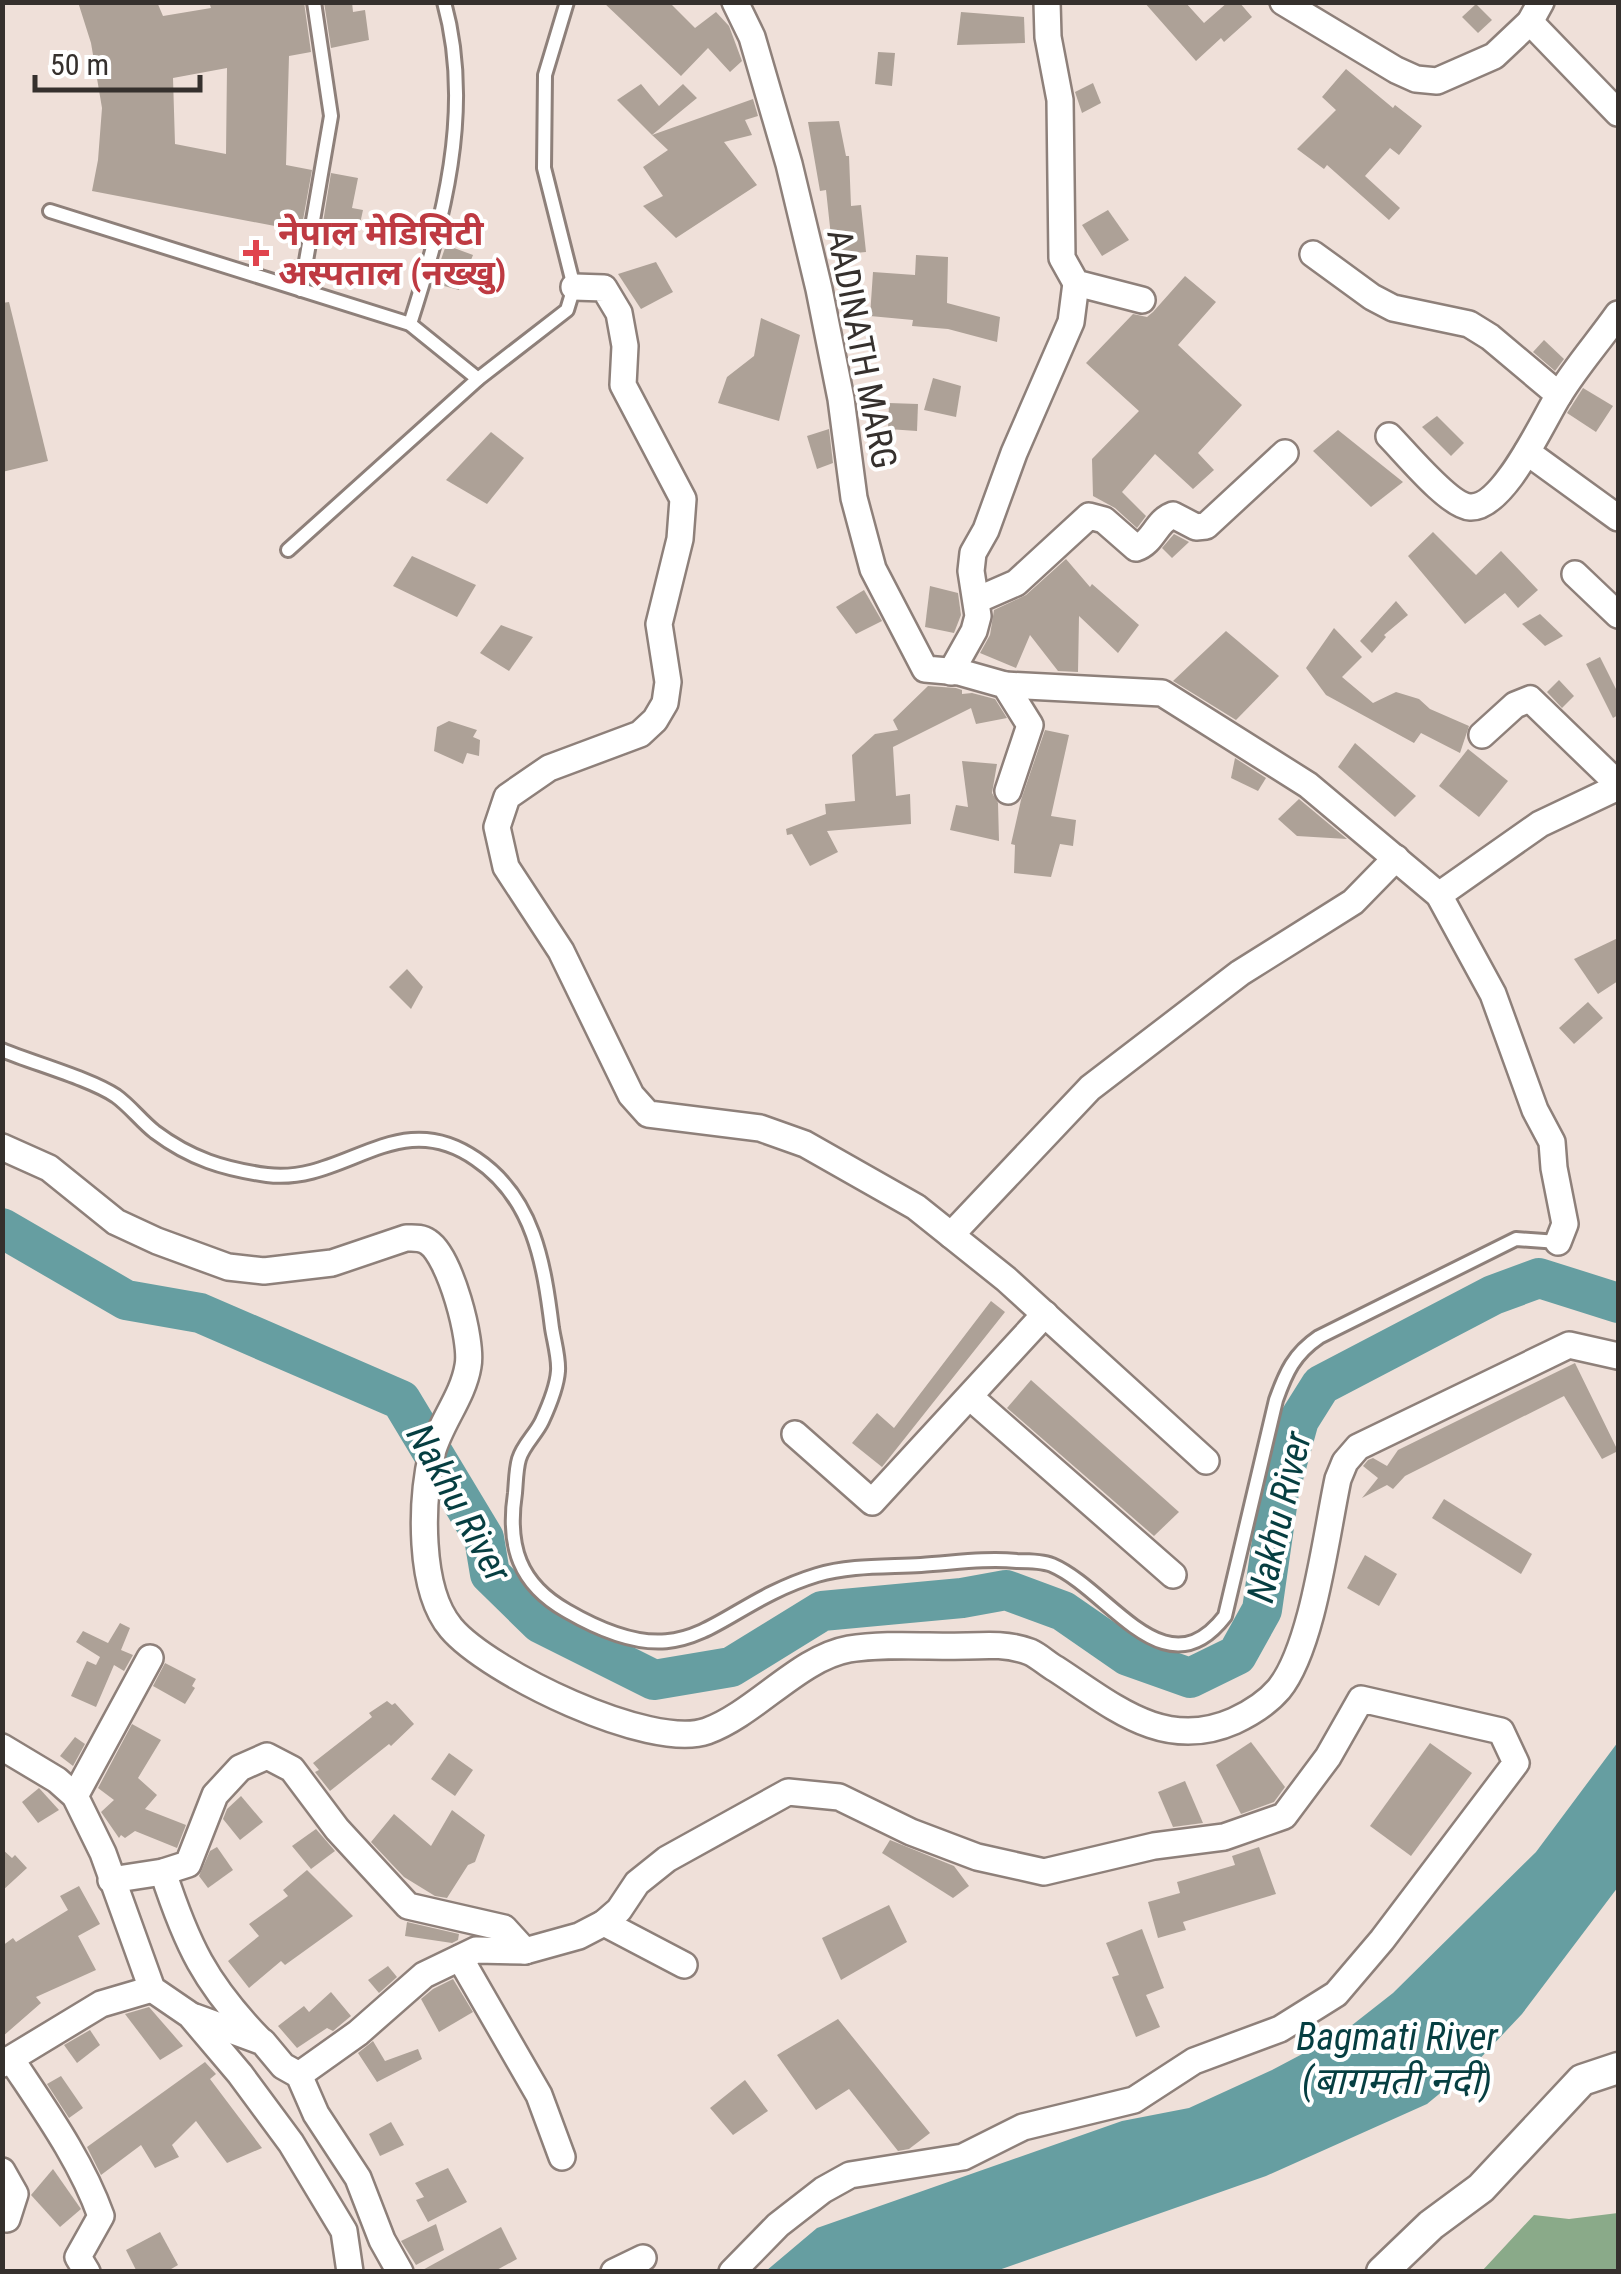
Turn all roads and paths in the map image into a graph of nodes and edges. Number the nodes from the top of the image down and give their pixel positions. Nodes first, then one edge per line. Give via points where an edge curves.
1 (314, 2) edge
2 (444, 2) edge
3 (567, 2) edge
4 (735, 2) edge
5 (1047, 2) edge
6 (1283, 2) edge
7 (1536, 12) edge
8 (1618, 113) edge
9 (50, 211) dead end
10 (1313, 254) dead end
11 (1076, 283) junction
12 (574, 287) junction
13 (301, 290) junction
14 (1142, 300) dead end
15 (1618, 314) edge
16 (410, 324) junction
17 (478, 379) junction
18 (1559, 395) junction
19 (1389, 436) dead end
20 (1527, 452) junction
21 (1286, 453) dead end
22 (1618, 518) edge
23 (288, 550) dead end
24 (1575, 574) dead end
25 (977, 600) junction
26 (1618, 615) edge
27 (955, 672) junction
28 (1005, 685) junction
29 (1482, 735) dead end
30 (1618, 786) edge
31 (1008, 790) dead end
32 (1396, 858) junction
33 (1439, 894) junction
34 (2, 1050) edge
35 (2, 1147) edge
36 (951, 1235) junction
37 (1558, 1242) joint
38 (1045, 1314) junction
39 (1618, 1356) edge
40 (970, 1396) junction
41 (794, 1434) dead end
42 (1206, 1461) dead end
43 (1172, 1575) dead end
44 (150, 1658) dead end
45 (2, 1747) edge
46 (75, 1796) junction
47 (162, 1872) junction
48 (112, 1880) junction
49 (604, 1923) junction
50 (525, 1950) junction
51 (460, 1958) junction
52 (684, 1965) dead end
53 (152, 1990) junction
54 (190, 2016) junction
55 (263, 2042) junction
56 (7, 2061) edge
57 (1618, 2068) edge
58 (299, 2075) junction
59 (562, 2157) dead end
60 (2, 2171) edge
61 (7, 2219) dead end
62 (643, 2258) dead end
63 (87, 2272) edge
64 (350, 2272) edge
65 (400, 2272) edge
66 (614, 2272) edge
67 (732, 2272) edge
68 (1382, 2272) edge

1 - 13 lane via 331,116
2 - 16 lane via 457,84 453,157
3 - 12 lane via 545,74 544,168
4 - 27 street, AADINATH MARG via 752,37 789,164 873,569 924,669
5 - 11 street via 1060,100 1062,258
6 - 7 street via 1396,70 1437,81 1494,56
7 - 8 street
9 - 13 lane
10 - 18 street via 1393,308 1469,324
11 - 14 street
11 - 25 street via 1070,322 973,553
12 - 17 lane via 567,310
12 - 36 street via 604,288 619,313 624,386 683,499 658,624 668,682 665,703 640,734 549,768 506,797 497,827 506,867 561,951 630,1095 648,1114 760,1128 805,1144 916,1207
13 - 16 lane
15 - 18 street
16 - 17 lane
17 - 23 lane
18 - 20 street
19 - 20 street via 1454,501 1470,507 1500,489
20 - 22 street
21 - 25 street via 1206,526 1166,517 1136,548 1104,520 1088,516 1016,582
24 - 26 street
25 - 27 street via 974,631
27 - 28 street
28 - 31 street via 1030,725
28 - 32 street via 1162,694 1308,785
29 - 30 street via 1515,704 1530,700
30 - 33 street via 1540,824
32 - 33 street
32 - 36 street via 1352,902 1240,973 1090,1088
33 - 37 street via 1493,994 1552,1142 1565,1224
34 - 37 lane via 114,1094 155,1132 210,1165 274,1176 316,1171 397,1139 434,1140 474,1157 512,1190 534,1232 558,1372 543,1420 520,1456 511,1520 517,1557 534,1587 562,1609 601,1630 655,1644 715,1628 818,1574 981,1558 1048,1563 1148,1635 1191,1646 1225,1616 1276,1400 1300,1350 1516,1239
35 - 39 street via 49,1168 116,1222 228,1267 332,1262 406,1238 432,1243 462,1315 469,1364 432,1453 424,1561 434,1600 451,1628 480,1652 603,1717 658,1733 703,1733 848,1650 1000,1645 1032,1653 1152,1728 1196,1733 1234,1721 1278,1690 1302,1649 1338,1479 1358,1447 1569,1345
36 - 38 street
38 - 40 street
38 - 42 street
40 - 41 street via 872,1502
40 - 43 street
44 - 46 street
45 - 46 street
46 - 48 street
47 - 48 street
47 - 50 street via 188,1864 214,1795 228,1778 267,1756 292,1769 408,1906 504,1928
47 - 55 street via 186,1940 222,2001
48 - 53 street
49 - 50 street
49 - 52 street
49 - 67 street via 668,1859 788,1792 839,1797 977,1857 1044,1872 1224,1836 1284,1816 1361,1699 1502,1731 1516,1763 1336,1994 1280,2029 1194,2061 1134,2100 1023,2127 963,2157 850,2176 778,2224
50 - 51 street via 476,1950
51 - 58 street via 424,1975
51 - 59 street via 539,2095
53 - 54 street
53 - 56 street via 101,2004
54 - 55 street
54 - 64 street via 291,2144 344,2231
55 - 58 street
56 - 63 street via 51,2118 102,2216 78,2257
57 - 68 street via 1582,2080 1481,2188
58 - 65 street via 358,2178
60 - 61 street via 14,2194
62 - 66 street

